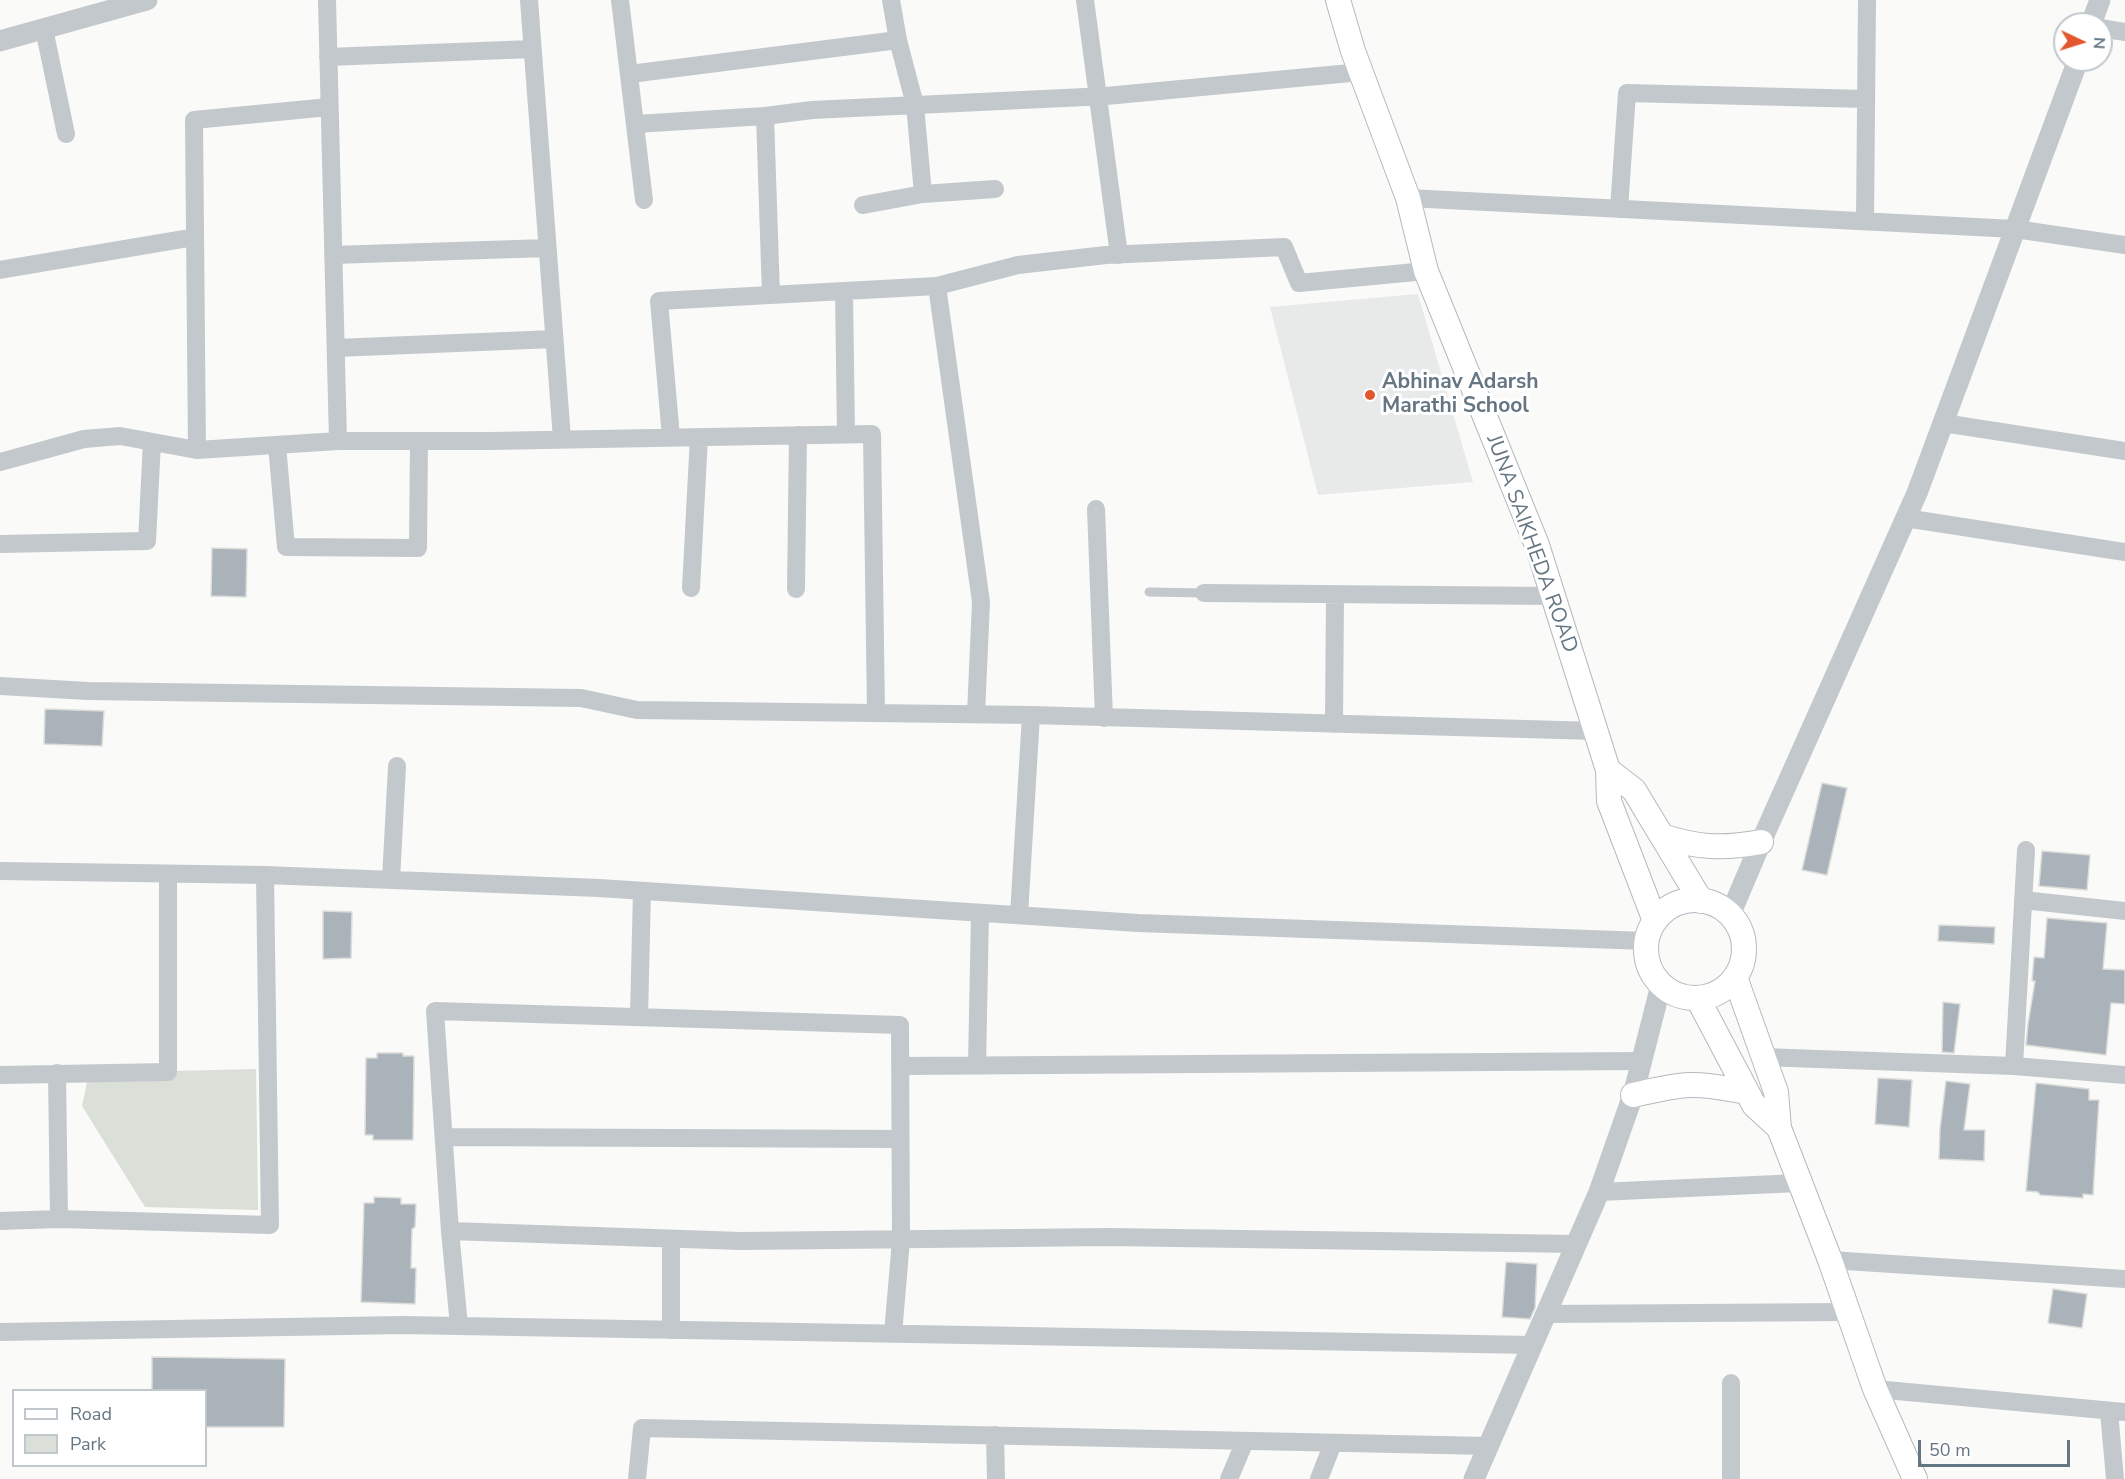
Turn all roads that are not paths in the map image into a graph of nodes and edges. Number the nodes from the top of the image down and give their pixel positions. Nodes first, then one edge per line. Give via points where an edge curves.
1 (147, 0) edge
2 (327, 0) edge
3 (529, 0) edge
4 (620, 0) edge
5 (891, 0) edge
6 (1085, 0) edge
7 (1338, 0) edge
8 (1867, 0) edge
9 (115, 4) edge
10 (44, 28) junction
11 (898, 39) junction
12 (0, 41) edge
13 (532, 49) junction
14 (328, 57) junction
15 (1361, 72) junction
16 (2074, 72) edge
17 (630, 74) junction
18 (1098, 96) junction
19 (1866, 99) junction
20 (915, 105) junction
21 (329, 106) junction
22 (765, 116) junction
23 (636, 124) junction
24 (66, 134) dead end
25 (995, 189) dead end
26 (923, 194) junction
27 (1408, 198) junction
28 (644, 200) dead end
29 (863, 205) dead end
30 (1619, 209) junction
31 (1865, 221) junction
32 (2015, 229) junction
33 (195, 237) junction
34 (2125, 245) edge
35 (547, 248) junction
36 (333, 255) junction
37 (1119, 255) junction
38 (0, 270) edge
39 (1426, 271) junction
40 (937, 286) junction
41 (844, 291) junction
42 (771, 295) junction
43 (554, 339) junction
44 (336, 348) junction
45 (1943, 423) junction
46 (846, 434) junction
47 (798, 435) junction
48 (671, 437) junction
49 (699, 437) junction
50 (562, 439) junction
51 (338, 441) junction
52 (419, 441) junction
53 (152, 442) junction
54 (277, 445) junction
55 (197, 450) junction
56 (2125, 451) edge
57 (0, 462) edge
58 (1096, 509) dead end
59 (1905, 518) junction
60 (0, 544) edge
61 (2125, 552) edge
62 (691, 588) dead end
63 (796, 589) dead end
64 (1149, 592) dead end
65 (1204, 593) joint
66 (1335, 595) junction
67 (1552, 596) junction
68 (0, 686) edge
69 (876, 713) junction
70 (976, 714) junction
71 (1031, 716) junction
72 (1104, 718) junction
73 (1334, 724) junction
74 (1596, 731) junction
75 (397, 766) dead end
76 (1608, 770) junction
77 (1662, 836) junction
78 (1761, 842) junction
79 (2026, 850) dead end
80 (0, 871) edge
81 (168, 874) junction
82 (265, 875) junction
83 (391, 880) junction
84 (642, 891) junction
85 (2023, 900) junction
86 (1701, 901) junction
87 (2125, 911) edge
88 (980, 913) junction
89 (1019, 915) junction
90 (1730, 915) junction
91 (1651, 931) junction
92 (1735, 977) junction
93 (1661, 985) junction
94 (1698, 999) junction
95 (639, 1017) junction
96 (1762, 1057) junction
97 (1641, 1061) junction
98 (977, 1065) junction
99 (901, 1066) junction
100 (2014, 1066) junction
101 (57, 1073) junction
102 (0, 1075) edge
103 (2125, 1075) edge
104 (1747, 1092) junction
105 (1633, 1095) junction
106 (1779, 1128) junction
107 (444, 1137) junction
108 (900, 1139) junction
109 (1799, 1183) junction
110 (1599, 1192) junction
111 (59, 1219) junction
112 (0, 1221) edge
113 (450, 1231) junction
114 (671, 1239) junction
115 (901, 1240) junction
116 (1577, 1244) junction
117 (1830, 1260) junction
118 (2125, 1279) edge
119 (1848, 1312) junction
120 (1545, 1314) junction
121 (459, 1326) junction
122 (671, 1330) junction
123 (0, 1332) edge
124 (893, 1334) junction
125 (1532, 1345) junction
126 (1731, 1383) dead end
127 (1875, 1389) junction
128 (2117, 1412) edge
129 (995, 1435) junction
130 (1245, 1441) junction
131 (1333, 1443) junction
132 (1488, 1446) junction
133 (638, 1479) edge
134 (996, 1479) edge
135 (1229, 1479) edge
136 (1319, 1479) edge
137 (1474, 1479) edge
138 (1731, 1479) edge
139 (1915, 1479) edge
140 (2115, 1479) edge

1 - 9 street
2 - 14 street
3 - 13 street
4 - 17 street
5 - 11 street
6 - 18 street
7 - 15 main road, JUNA SAIKHEDA ROAD
8 - 19 street
9 - 10 street
10 - 12 street
10 - 24 street
11 - 17 street
11 - 20 street
13 - 14 street
13 - 35 street
14 - 21 street
15 - 18 street
15 - 27 main road, JUNA SAIKHEDA ROAD
16 - 32 street
17 - 23 street
18 - 20 street
18 - 37 street
19 - 30 street via 1627,93
19 - 31 street
20 - 22 street
20 - 26 street
21 - 33 street via 194,120
21 - 36 street
22 - 23 street
22 - 42 street
23 - 28 street
25 - 26 street
26 - 29 street
27 - 30 street
27 - 39 main road, JUNA SAIKHEDA ROAD
30 - 31 street
31 - 32 street
32 - 34 street
32 - 45 street
33 - 38 street
33 - 55 street
35 - 36 street
35 - 43 street
36 - 44 street
37 - 39 street via 1284,247 1299,283
37 - 40 street via 1018,265
39 - 67 main road, JUNA SAIKHEDA ROAD via 1536,545
40 - 41 street
40 - 70 street via 981,602
41 - 42 street
41 - 46 street
42 - 48 street via 659,301
43 - 44 street
43 - 50 street
44 - 51 street
45 - 56 street
45 - 59 street
46 - 47 street
46 - 69 street via 872,434
47 - 49 street
47 - 63 street
48 - 49 street
48 - 50 street
49 - 62 street
50 - 52 street
51 - 52 street
51 - 54 street
52 - 54 street via 418,548 286,547
53 - 55 street
53 - 57 street via 120,436 84,439
53 - 60 street via 147,541
54 - 55 street
58 - 72 street
59 - 61 street
59 - 78 street
64 - 65 lane
65 - 66 street
66 - 67 street
66 - 73 street
67 - 74 main road, JUNA SAIKHEDA ROAD
68 - 69 street via 88,691 581,698 637,710
69 - 70 street
70 - 71 street
71 - 72 street
71 - 89 street
72 - 73 street
73 - 74 street
74 - 76 main road, JUNA SAIKHEDA ROAD
75 - 83 street
76 - 77 main road via 1634,790
76 - 91 main road, JUNA SAIKHEDA ROAD via 1609,801
77 - 78 main road via 1713,847
77 - 86 main road
78 - 90 street
79 - 85 street
80 - 81 street
81 - 82 street
81 - 101 street via 168,1072
82 - 83 street
82 - 111 street via 270,1225
83 - 84 street
84 - 88 street
84 - 95 street
85 - 87 street
85 - 100 street
86 - 90 main road via 1717,905
86 - 91 main road via 1675,904 1664,911
88 - 89 street
88 - 98 street
89 - 91 street via 1138,923
90 - 92 main road via 1744,945
91 - 93 main road via 1647,957
92 - 94 main road via 1719,992
92 - 96 main road
93 - 94 main road via 1672,993
93 - 97 street
94 - 104 main road
95 - 99 street via 900,1025
95 - 107 street via 435,1011
96 - 100 street
96 - 106 main road via 1776,1092
97 - 98 street
97 - 105 street
98 - 99 street
99 - 108 street
100 - 103 street
101 - 102 street
101 - 111 street
104 - 105 main road via 1690,1085
104 - 106 main road via 1754,1105
105 - 110 street
106 - 109 main road
107 - 108 street
107 - 113 street
108 - 115 street
109 - 110 street
109 - 117 main road
110 - 116 street
111 - 112 street
113 - 114 street
113 - 121 street
114 - 115 street
114 - 122 street
115 - 116 street via 1109,1237
115 - 124 street
116 - 120 street
117 - 118 street
117 - 119 main road
119 - 120 street
119 - 127 main road
120 - 125 street
121 - 122 street
121 - 123 street
122 - 124 street
124 - 125 street
125 - 132 street
126 - 138 street
127 - 128 street
127 - 139 main road
128 - 140 street
129 - 130 street
129 - 133 street via 642,1428
129 - 134 street
130 - 131 street
130 - 135 street
131 - 132 street
131 - 136 street
132 - 137 street

